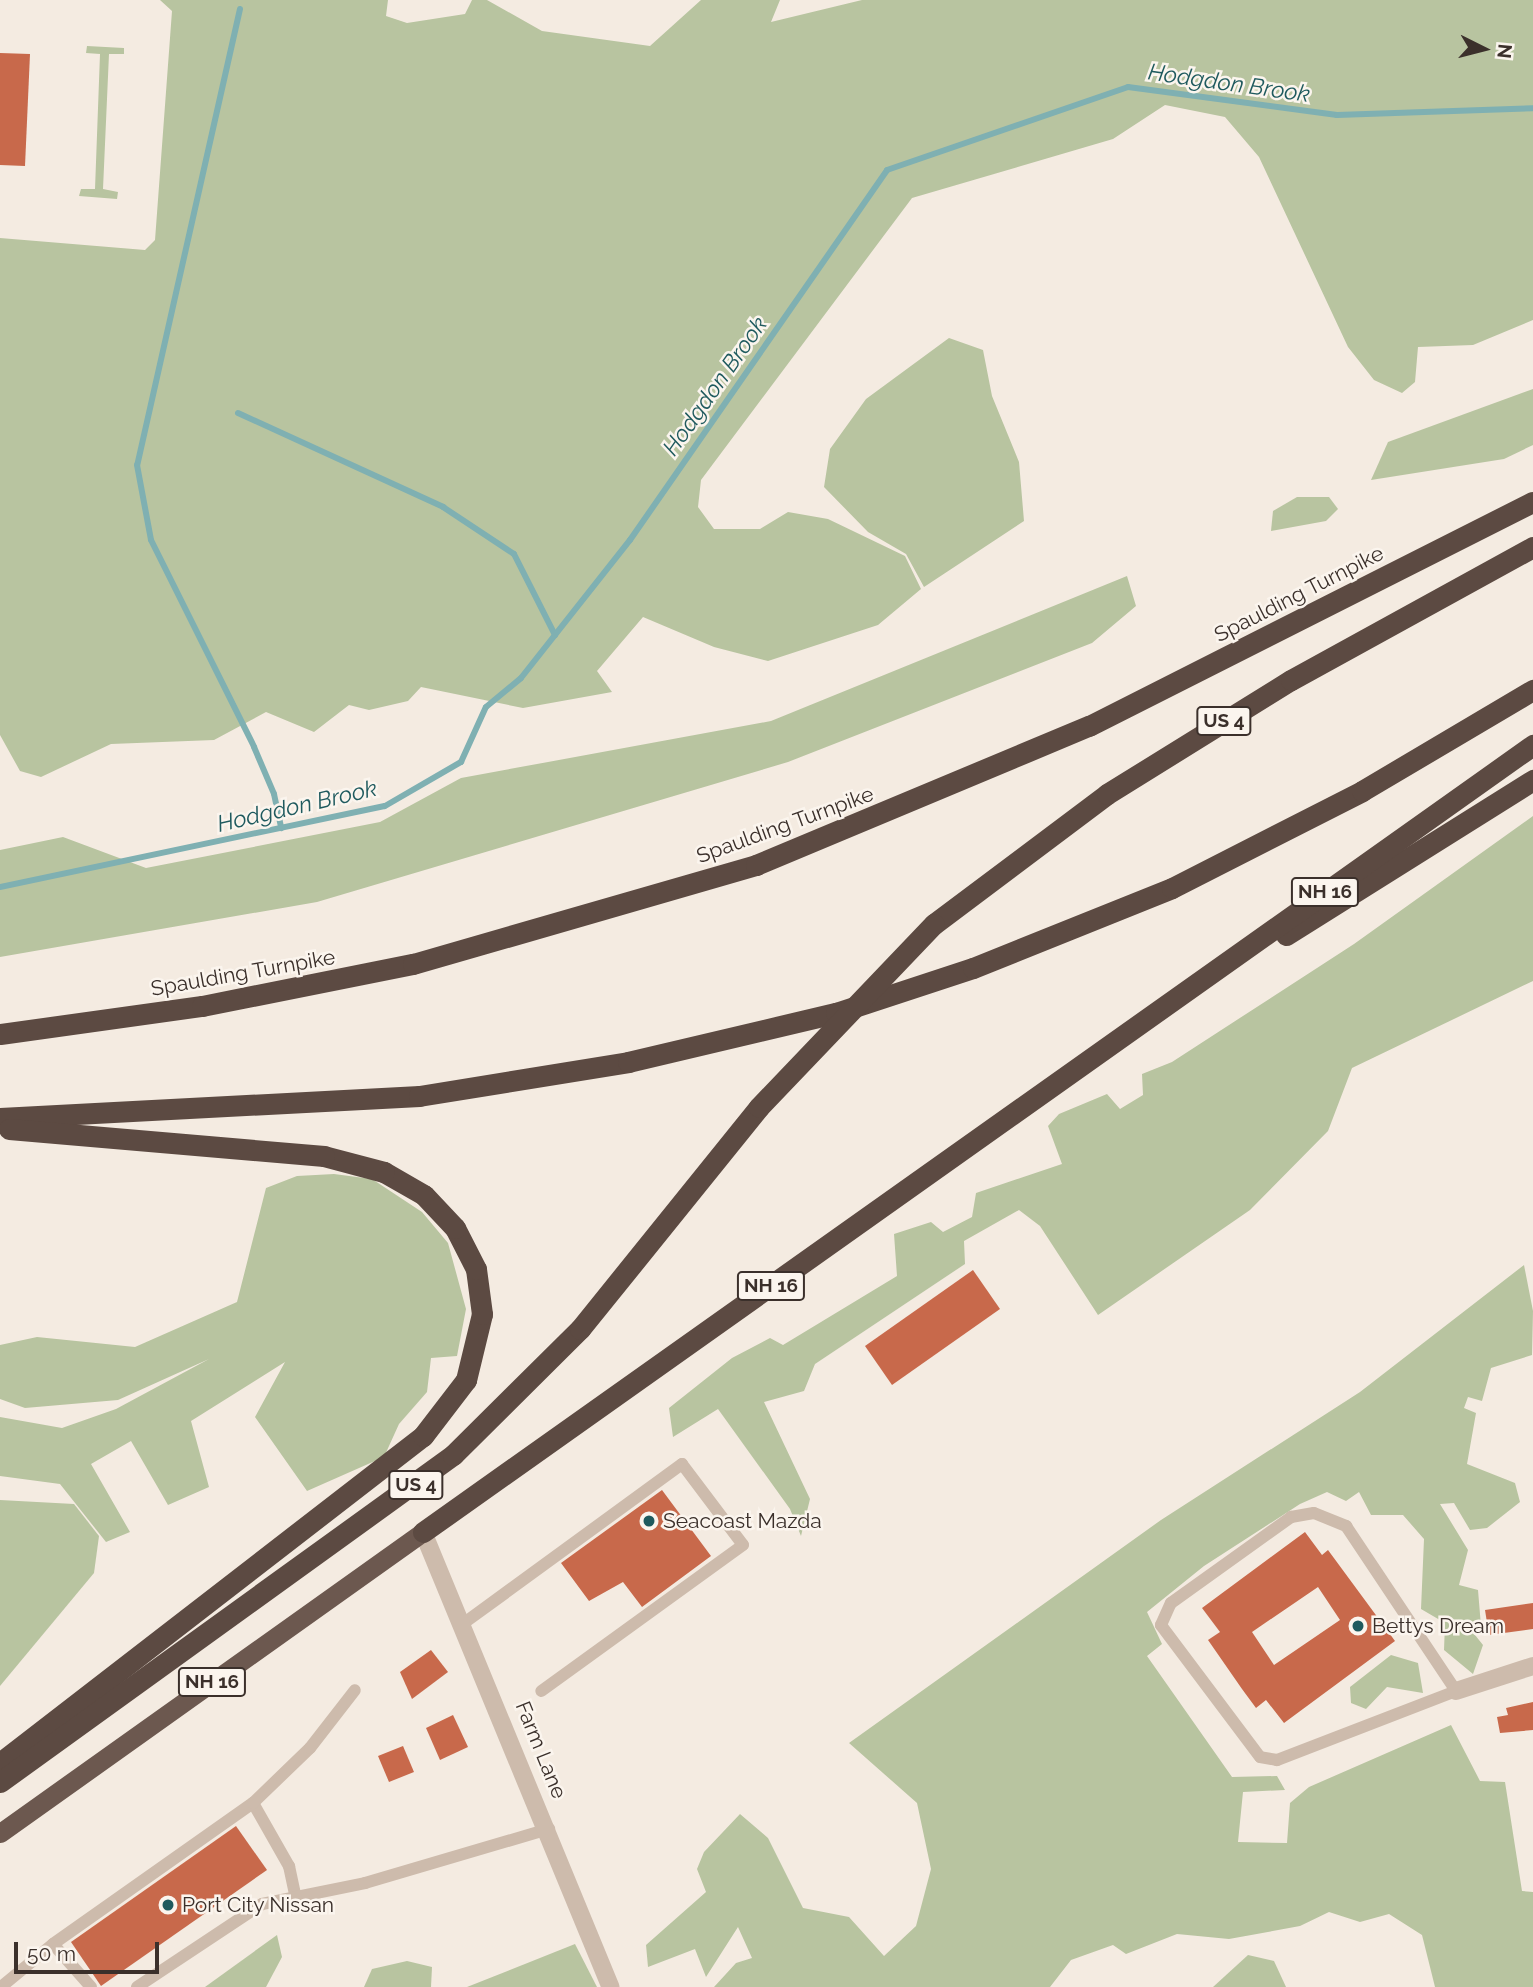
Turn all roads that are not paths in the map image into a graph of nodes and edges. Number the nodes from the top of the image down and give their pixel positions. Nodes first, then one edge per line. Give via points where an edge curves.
1 (1533, 502) edge
2 (1533, 547) edge
3 (1533, 691) edge
4 (1533, 745) edge
5 (1533, 780) edge
6 (0, 1034) edge
7 (1117, 1039) junction
8 (0, 1118) edge
9 (0, 1129) edge
10 (424, 1532) junction
11 (464, 1623) junction
12 (1533, 1666) edge
13 (355, 1690) dead end
14 (541, 1691) dead end
15 (1456, 1691) junction
16 (0, 1763) edge
17 (0, 1783) edge
18 (253, 1802) junction
19 (549, 1829) junction
20 (0, 1833) edge
21 (295, 1895) junction
22 (53, 1944) junction
23 (1, 1987) edge
24 (90, 1987) edge
25 (137, 1987) edge
26 (611, 1987) edge

1 - 6 highway, Spaulding Turnpike via 1078,731 755,864 618,909 401,967 202,1006
2 - 17 highway, US 4, bridge via 1291,680 1116,788 934,924 759,1107 580,1329 480,1431 341,1541
3 - 8 highway via 1362,792 1172,888 973,968 836,1013 628,1062 419,1096
4 - 7 highway, NH 16
5 - 7 highway
7 - 10 highway, NH 16
9 - 16 highway via 312,1155 384,1172 424,1195 455,1228 476,1269 482,1314 466,1380 424,1436
10 - 11 street, Farm Lane
10 - 20 highway, NH 16
11 - 14 lane via 616,1506 682,1464 743,1545
11 - 19 street, Farm Lane
12 - 15 street
13 - 18 lane via 310,1748
15 - 15 lane via 1277,1760 1259,1757 1169,1643 1161,1625 1171,1603 1291,1517 1314,1513 1346,1526
18 - 21 lane via 289,1866
18 - 22 lane
19 - 21 lane via 365,1883
19 - 26 street, Farm Lane
21 - 25 lane via 262,1903
22 - 23 lane
22 - 24 lane

